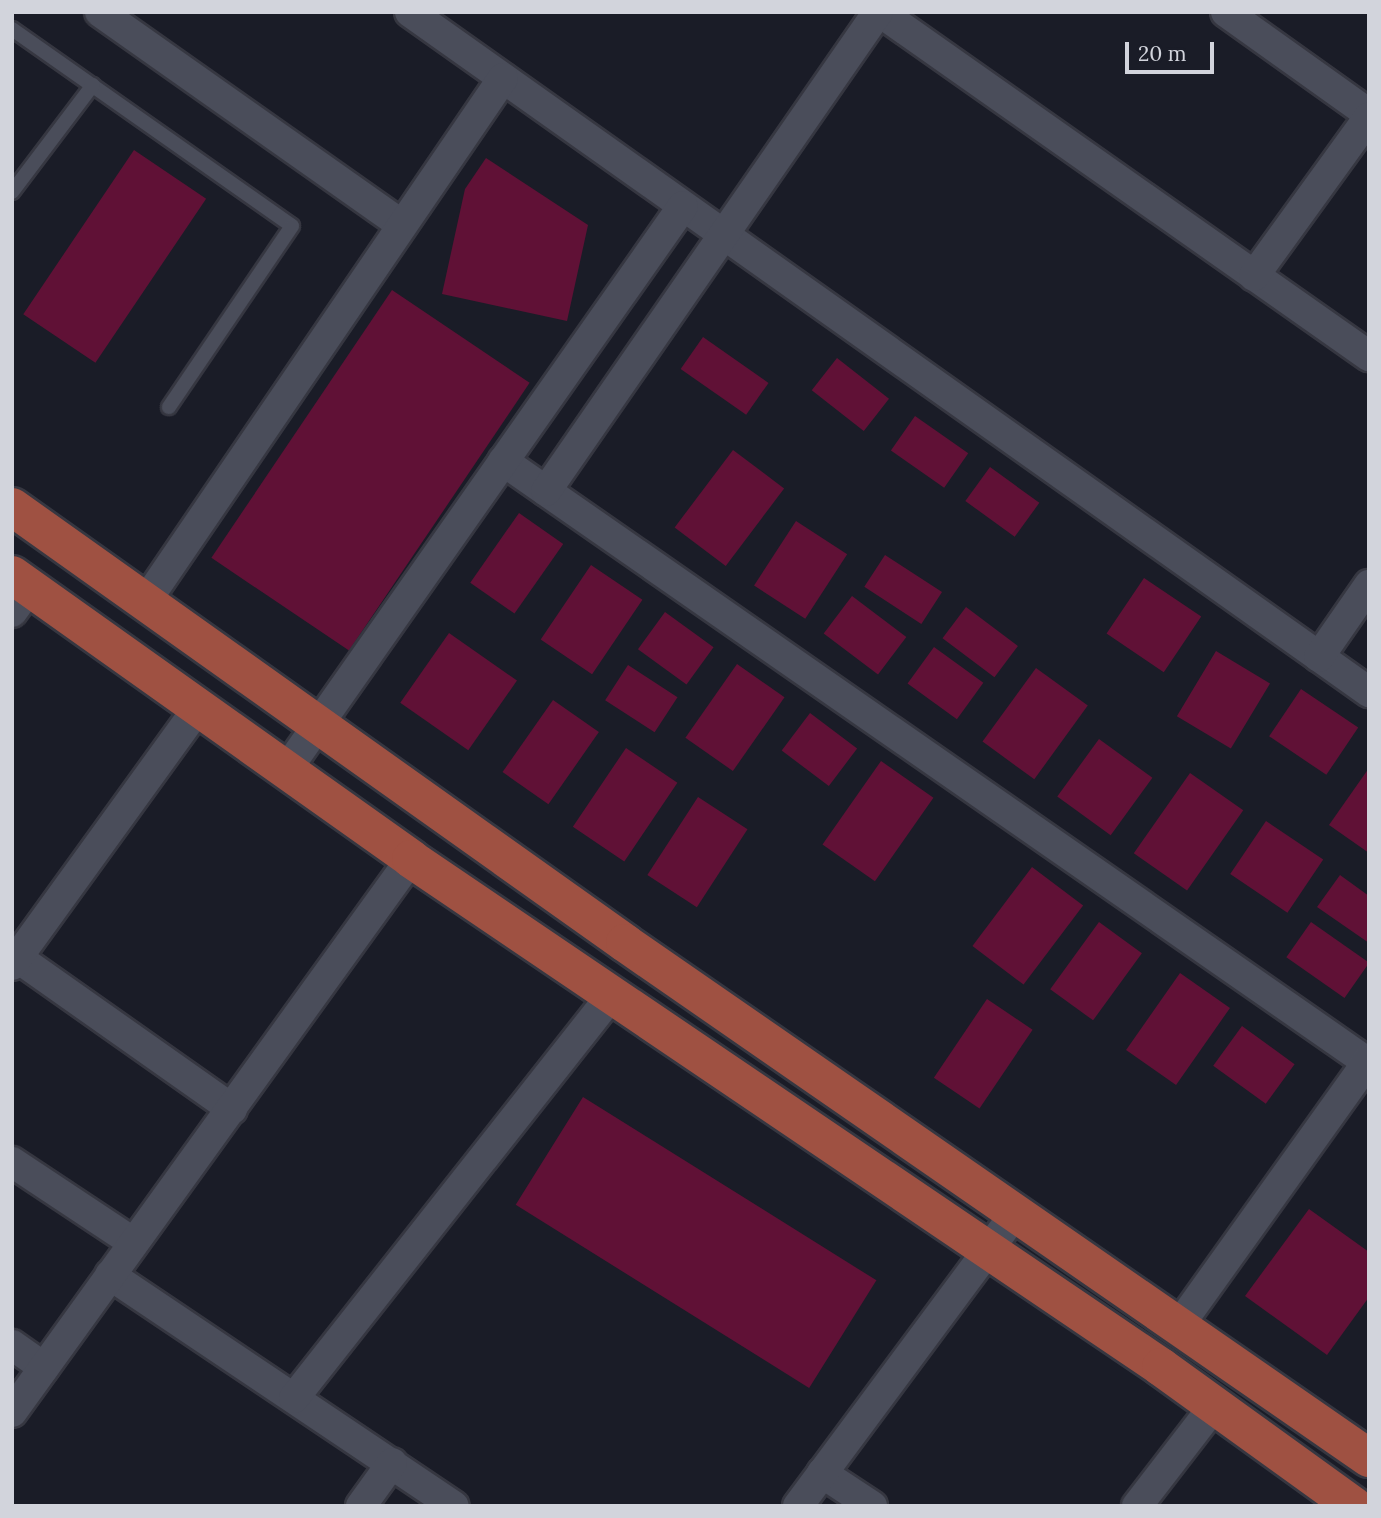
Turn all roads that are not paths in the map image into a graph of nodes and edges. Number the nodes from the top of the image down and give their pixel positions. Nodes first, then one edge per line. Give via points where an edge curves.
1 (100, 12) edge
2 (410, 12) edge
3 (879, 12) edge
4 (1226, 12) edge
5 (12, 29) edge
6 (503, 78) junction
7 (93, 85) junction
8 (1369, 115) edge
9 (12, 192) edge
10 (683, 205) junction
11 (401, 224) junction
12 (723, 234) junction
13 (1254, 276) junction
14 (1369, 356) edge
15 (169, 407) dead end
16 (503, 461) junction
17 (545, 491) junction
18 (12, 507) edge
19 (1369, 585) edge
20 (18, 592) edge
21 (146, 601) junction
22 (1319, 657) junction
23 (1369, 692) edge
24 (197, 709) junction
25 (317, 726) junction
26 (287, 769) junction
27 (411, 859) junction
28 (15, 962) edge
29 (611, 996) junction
30 (1368, 1061) edge
31 (232, 1109) junction
32 (12, 1162) edge
33 (1014, 1215) junction
34 (134, 1243) junction
35 (986, 1252) junction
36 (110, 1275) junction
37 (1180, 1324) junction
38 (12, 1345) edge
39 (44, 1367) junction
40 (295, 1398) junction
41 (1214, 1406) junction
42 (12, 1412) edge
43 (1369, 1458) edge
44 (392, 1464) junction
45 (822, 1473) junction
46 (361, 1506) edge
47 (454, 1506) edge
48 (797, 1506) edge
49 (872, 1506) edge
50 (1137, 1506) edge
51 (1354, 1506) edge

1 - 11 street
2 - 6 street
3 - 12 street
3 - 13 street
4 - 8 street
5 - 7 lane
6 - 10 street
6 - 11 street
7 - 9 lane
7 - 15 lane via 292,226
8 - 13 street
10 - 12 street
10 - 16 street
11 - 21 street
12 - 17 street
12 - 22 street
13 - 14 street
16 - 17 street
16 - 25 street
17 - 30 street
18 - 21 main road
19 - 22 street
20 - 24 main road
21 - 25 main road
22 - 23 street
24 - 26 main road
24 - 28 street
25 - 26 street
25 - 33 main road
26 - 27 main road
27 - 29 main road
27 - 31 street
28 - 31 street
29 - 35 main road
29 - 40 street
30 - 37 street
31 - 34 street
32 - 34 street
33 - 35 street
33 - 37 main road
34 - 36 street
35 - 41 main road
35 - 45 street
36 - 39 street
36 - 40 street
37 - 43 main road
38 - 39 street
39 - 42 street
40 - 44 street
41 - 50 street
41 - 51 main road
44 - 46 street
44 - 47 street
45 - 48 street
45 - 49 street

